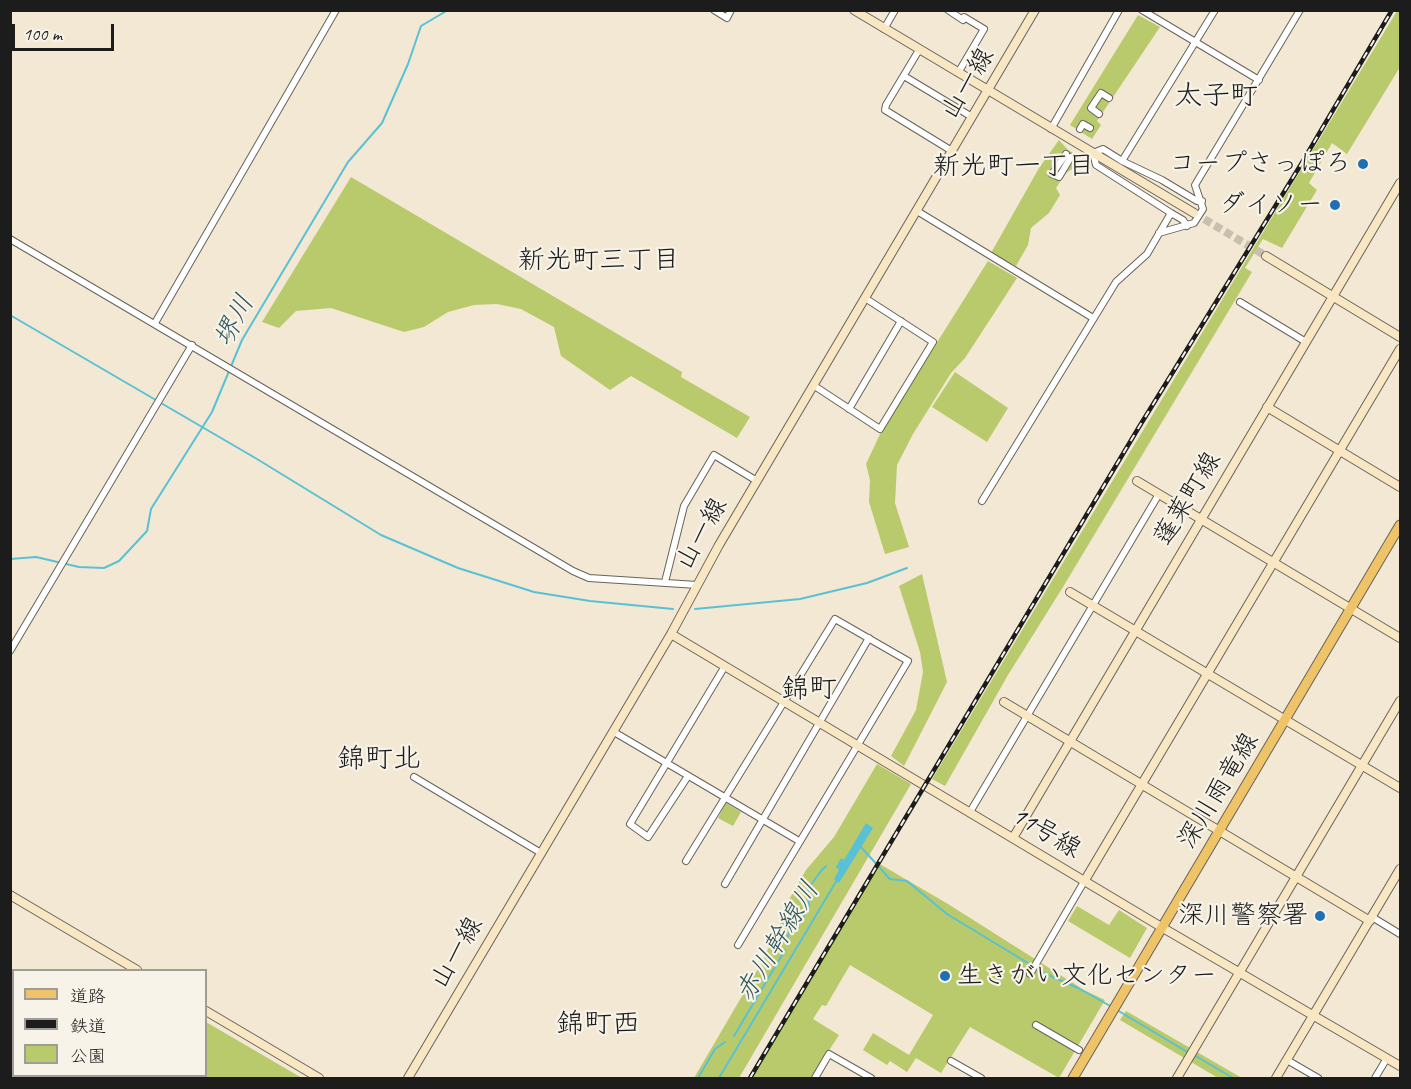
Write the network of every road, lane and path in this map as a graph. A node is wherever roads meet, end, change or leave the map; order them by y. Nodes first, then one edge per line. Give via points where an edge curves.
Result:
1 (336, 10) edge
2 (714, 10) edge
3 (731, 10) edge
4 (854, 10) edge
5 (896, 10) edge
6 (948, 10) edge
7 (968, 10) edge
8 (1119, 10) edge
9 (1143, 10) edge
10 (1215, 10) edge
11 (1300, 10) edge
12 (1033, 11) edge
13 (964, 17) junction
14 (884, 29) junction
15 (1195, 41) junction
16 (920, 50) junction
17 (958, 73) junction
18 (904, 76) junction
19 (1259, 80) junction
20 (988, 91) junction
21 (1109, 98) dead end
22 (1099, 114) dead end
23 (972, 117) junction
24 (1090, 128) dead end
25 (1051, 129) junction
26 (1080, 129) dead end
27 (952, 151) junction
28 (1093, 153) junction
29 (1122, 160) junction
30 (1400, 185) edge
31 (1202, 201) junction
32 (917, 211) junction
33 (1171, 213) junction
34 (1194, 213) tunnel mouth
35 (1187, 226) junction
36 (1159, 233) junction
37 (10, 239) edge
38 (1266, 256) tunnel mouth
39 (1334, 296) junction
40 (865, 298) junction
41 (1240, 302) dead end
42 (1093, 318) junction
43 (901, 321) junction
44 (155, 323) junction
45 (1401, 337) edge
46 (1306, 342) junction
47 (192, 345) junction
48 (1401, 349) edge
49 (813, 385) junction
50 (1267, 407) junction
51 (849, 409) junction
52 (1339, 452) junction
53 (757, 481) junction
54 (1137, 481) dead end
55 (1401, 487) edge
56 (1159, 494) junction
57 (982, 501) dead end
58 (1201, 519) junction
59 (1401, 525) edge
60 (1273, 562) junction
61 (665, 582) junction
62 (697, 585) junction
63 (1070, 592) dead end
64 (1092, 605) junction
65 (1351, 608) junction
66 (1136, 630) junction
67 (671, 634) junction
68 (869, 638) junction
69 (1401, 638) edge
70 (10, 651) edge
71 (725, 666) junction
72 (1208, 674) junction
73 (1401, 701) edge
74 (784, 702) junction
75 (1004, 702) dead end
76 (1027, 717) junction
77 (1285, 720) junction
78 (820, 723) junction
79 (614, 732) junction
80 (1070, 741) junction
81 (857, 745) junction
82 (668, 763) junction
83 (1363, 765) junction
84 (688, 776) junction
85 (414, 777) dead end
86 (1142, 784) junction
87 (1401, 788) edge
88 (725, 798) junction
89 (970, 812) junction
90 (762, 820) junction
91 (1219, 831) junction
92 (1013, 838) junction
93 (799, 841) junction
94 (541, 853) junction
95 (686, 861) dead end
96 (1401, 869) edge
97 (1297, 877) junction
98 (1085, 880) junction
99 (725, 884) dead end
100 (10, 895) edge
101 (1371, 919) junction
102 (1163, 928) junction
103 (1401, 934) edge
104 (738, 945) dead end
105 (135, 969) edge
106 (1241, 972) junction
107 (1030, 974) dead end
108 (207, 1012) edge
109 (1314, 1015) junction
110 (1036, 1025) dead end
111 (1079, 1050) dead end
112 (1387, 1058) junction
113 (1287, 1060) junction
114 (951, 1061) dead end
115 (1401, 1066) edge
116 (319, 1078) edge
117 (408, 1078) edge
118 (815, 1078) edge
119 (870, 1078) edge
120 (981, 1078) edge
121 (1073, 1078) edge
122 (1177, 1078) edge
123 (1276, 1078) edge
124 (1318, 1078) edge
125 (1375, 1078) edge

1 - 44 street
2 - 3 street via 727,18
4 - 14 street
5 - 14 street
6 - 13 street via 963,20
7 - 13 street
8 - 25 street
9 - 15 street
10 - 15 street
11 - 19 street
12 - 20 street, 山一線
13 - 17 street via 984,29
14 - 16 street
15 - 19 street
15 - 29 street
16 - 17 street
16 - 18 street
17 - 20 street
18 - 23 street
18 - 27 street via 885,110
19 - 31 street via 1195,185
20 - 23 street, 山一線
20 - 25 street
21 - 22 street via 1101,93 1091,108
23 - 27 street, 山一線
24 - 26 street via 1083,124
25 - 28 street
27 - 32 street, 山一線
28 - 29 street via 1103,148
28 - 33 street via 1096,165
28 - 34 street
29 - 31 street
30 - 39 street, 蓬莱町線
31 - 35 street via 1203,209 1194,223
32 - 40 street, 山一線
32 - 42 street
33 - 35 street
33 - 36 street
35 - 36 street
36 - 42 street via 1140,262 1116,282
37 - 44 street
38 - 39 street
39 - 45 street
39 - 46 street, 蓬莱町線
40 - 43 street
40 - 49 street, 山一線
41 - 46 street
42 - 57 street
43 - 51 street
43 - 51 street via 933,342 880,429
44 - 47 street
46 - 50 street, 蓬莱町線
47 - 61 street via 573,572 589,578
47 - 70 street
48 - 52 street
49 - 51 street
49 - 53 street, 山一線
50 - 52 street
50 - 58 street, 蓬莱町線
52 - 55 street
52 - 60 street
53 - 61 street via 714,455 684,506
53 - 62 street, 山一線
54 - 56 street
56 - 58 street
56 - 64 street
58 - 60 street
58 - 66 street, 蓬莱町線
59 - 65 main road, 深川雨竜線
60 - 65 street
60 - 72 street
61 - 62 street
62 - 67 street, 山一線
63 - 64 street
64 - 66 street
64 - 76 street
65 - 69 street
65 - 77 main road, 深川雨竜線
66 - 72 street
66 - 80 street, 蓬莱町線
67 - 71 street, 11号線
67 - 79 street, 山一線
68 - 74 street via 835,619
68 - 78 street
68 - 81 street via 908,661
71 - 74 street, 11号線
71 - 82 street
72 - 77 street
72 - 86 street
73 - 83 street
74 - 78 street, 11号線
74 - 88 street
75 - 76 street
76 - 80 street
76 - 89 street
77 - 83 street
77 - 91 main road, 深川雨竜線
78 - 81 street, 11号線
78 - 90 street
79 - 82 street
79 - 94 street, 山一線
80 - 86 street
80 - 92 street, 蓬莱町線
81 - 89 street, 11号線
81 - 93 street
82 - 84 street
82 - 84 street via 630,824 648,837
83 - 87 street
83 - 97 street
84 - 88 street
85 - 94 street
86 - 91 street
86 - 98 street
88 - 90 street
88 - 95 street
89 - 92 street, 11号線
90 - 93 street
90 - 99 street
91 - 97 street
91 - 102 main road, 深川雨竜線
92 - 98 street, 11号線
93 - 104 street
94 - 117 street, 山一線
96 - 101 street
97 - 101 street
97 - 106 street
98 - 102 street, 11号線
98 - 107 street
100 - 105 street
101 - 103 street
101 - 109 street
102 - 106 street, 11号線
102 - 121 main road, 深川雨竜線
106 - 109 street, 11号線
106 - 122 street
108 - 116 street
109 - 112 street, 11号線
109 - 113 street
110 - 111 street
112 - 115 street, 11号線
112 - 125 street
113 - 123 street
113 - 124 street
114 - 120 street
118 - 119 street via 829,1053

